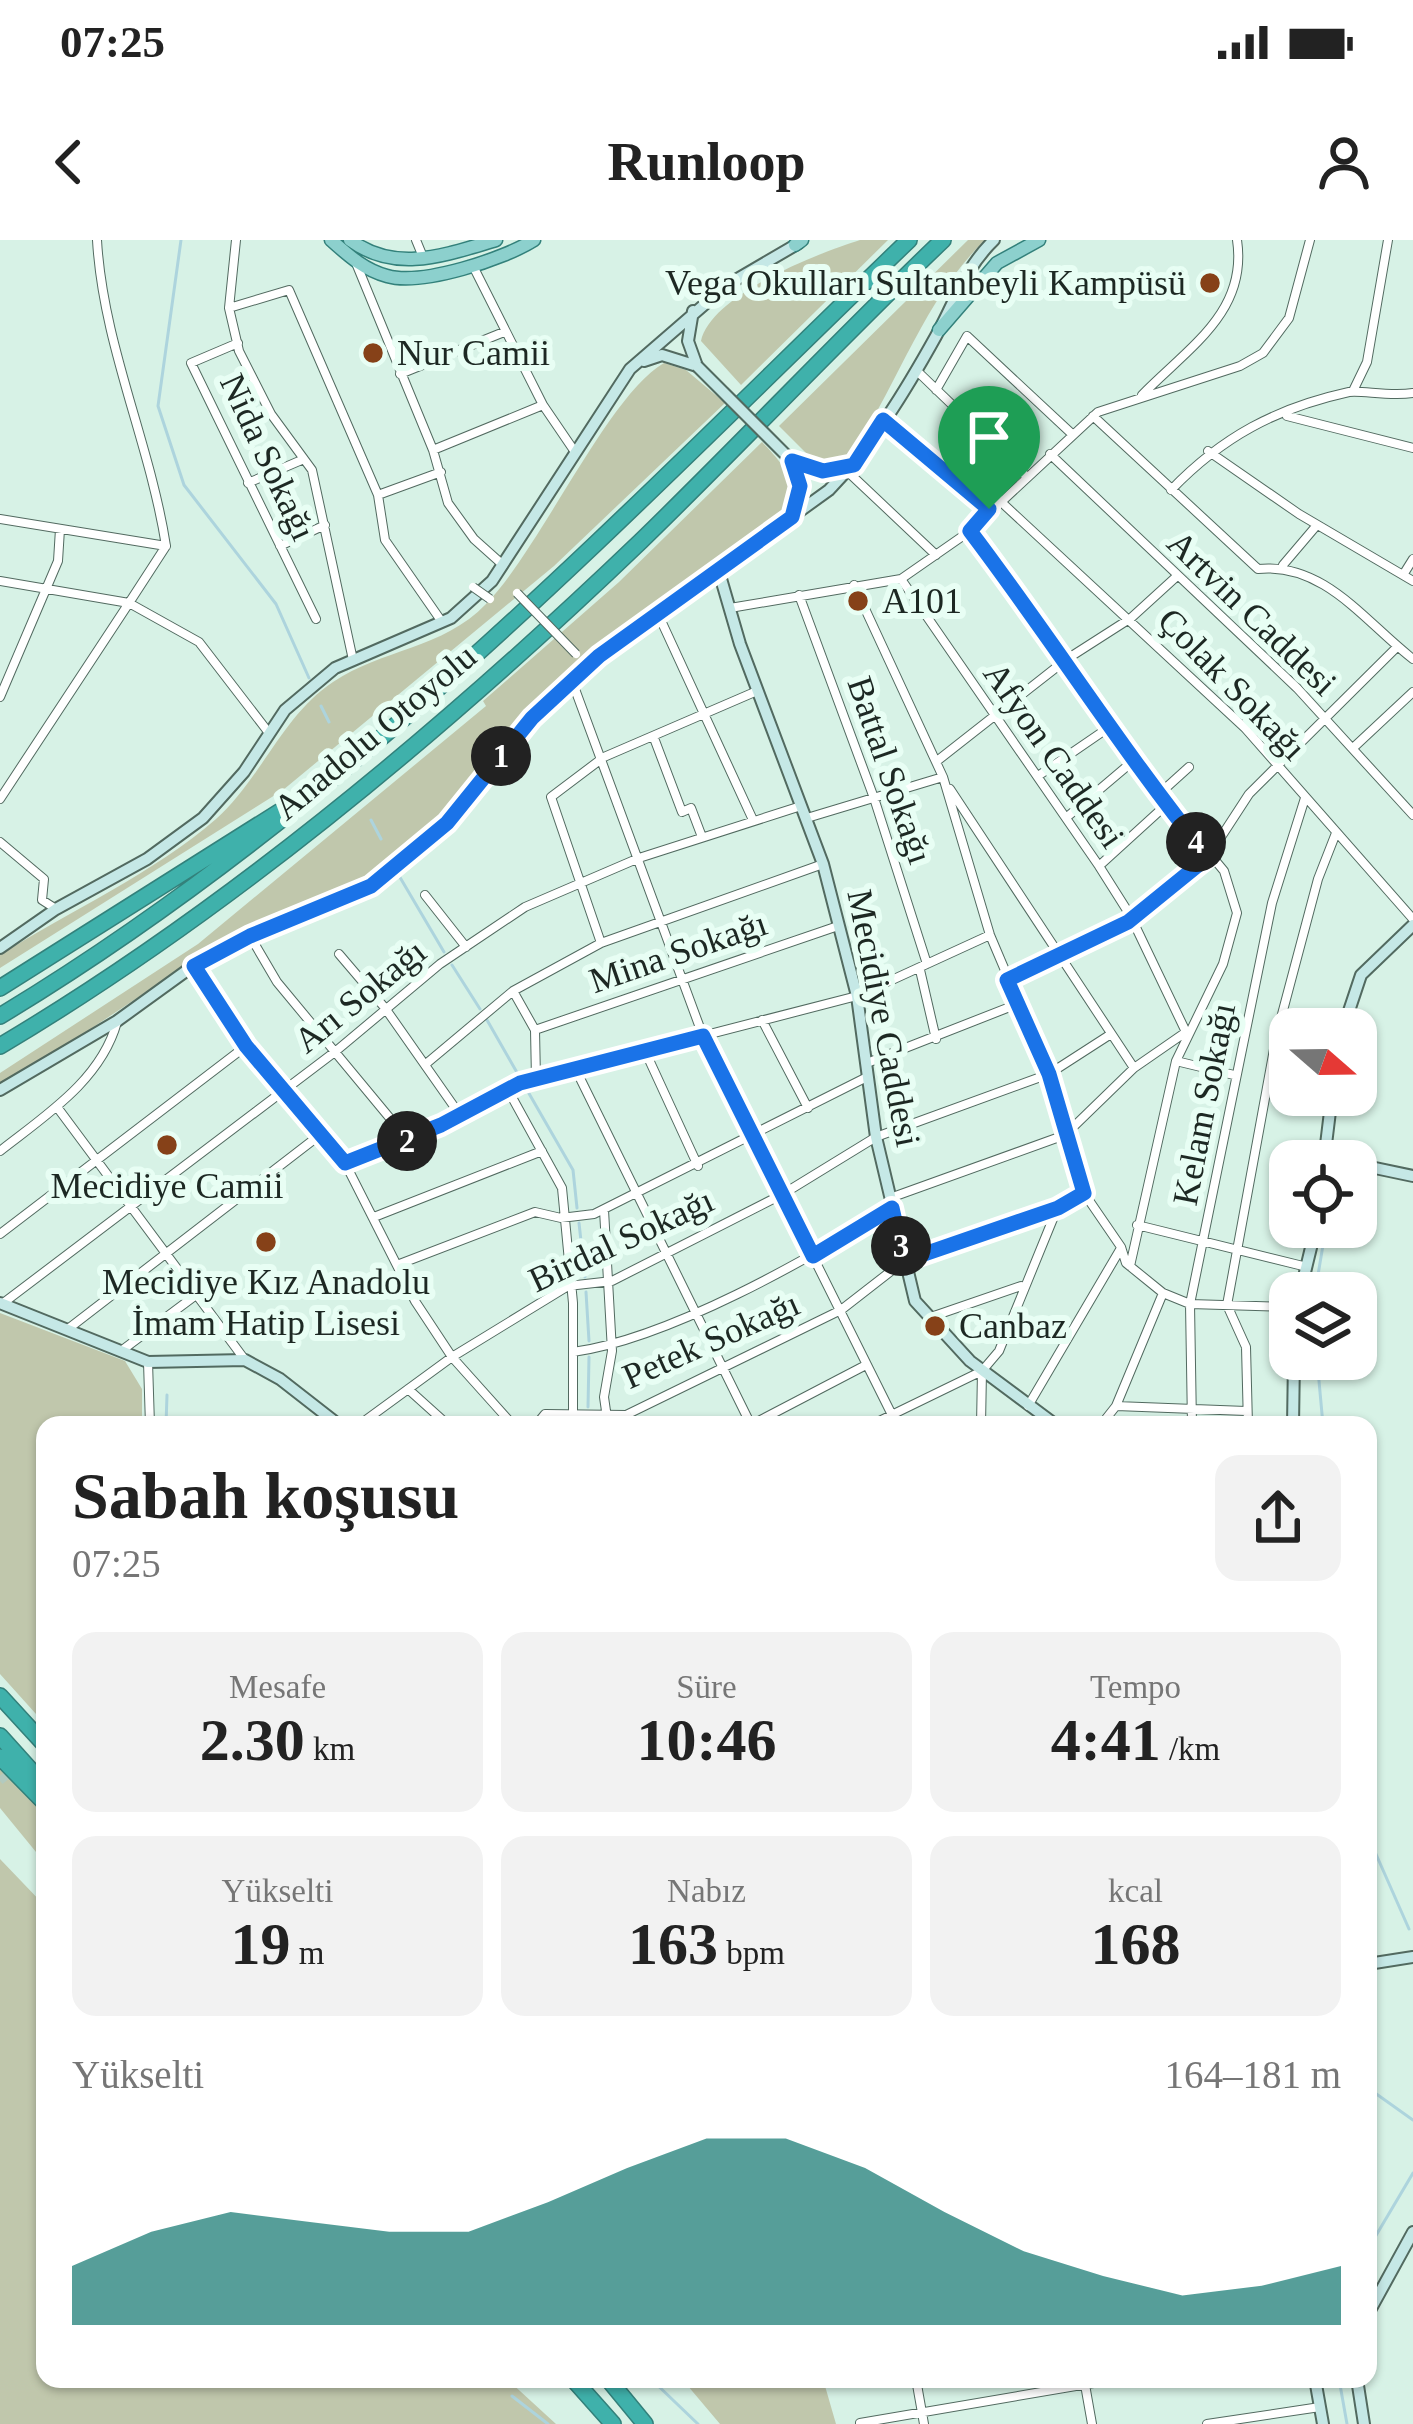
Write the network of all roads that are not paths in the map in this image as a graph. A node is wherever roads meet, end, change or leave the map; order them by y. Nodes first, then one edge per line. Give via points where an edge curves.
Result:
1 (98, 240) edge
2 (236, 240) edge
3 (331, 240) edge
4 (350, 240) edge
5 (416, 240) edge
6 (493, 240) edge
7 (534, 240) edge
8 (909, 240) edge
9 (943, 240) edge
10 (994, 240) edge
11 (1039, 240) edge
12 (1237, 240) edge
13 (1310, 240) edge
14 (1388, 240) edge
15 (802, 242) edge
16 (424, 259) junction
17 (356, 262) junction
18 (472, 265) junction
19 (229, 308) junction
20 (694, 310) junction
21 (939, 330) junction
22 (504, 332) junction
23 (238, 343) junction
24 (697, 366) junction
25 (630, 369) junction
26 (916, 370) junction
27 (400, 374) junction
28 (936, 390) junction
29 (1353, 391) junction
30 (1413, 393) edge
31 (1142, 396) junction
32 (543, 405) junction
33 (1282, 415) junction
34 (1093, 416) junction
35 (883, 420) junction
36 (1072, 434) junction
37 (1413, 448) edge
38 (433, 450) junction
39 (1208, 451) junction
40 (576, 453) junction
41 (1050, 454) junction
42 (304, 459) junction
43 (792, 461) junction
44 (850, 468) junction
45 (441, 472) junction
46 (1026, 476) junction
47 (248, 483) junction
48 (1171, 490) junction
49 (378, 495) junction
50 (999, 500) junction
51 (989, 509) junction
52 (792, 517) junction
53 (0, 519) edge
54 (326, 525) junction
55 (1317, 525) junction
56 (60, 529) junction
57 (970, 531) junction
58 (166, 546) junction
59 (280, 546) junction
60 (936, 554) junction
61 (1413, 560) edge
62 (503, 565) junction
63 (1282, 566) junction
64 (719, 572) junction
65 (1403, 575) junction
66 (1176, 577) junction
67 (901, 579) junction
68 (0, 581) edge
69 (1413, 581) edge
70 (854, 585) junction
71 (473, 586) dead end
72 (48, 590) junction
73 (517, 592) dead end
74 (799, 595) junction
75 (490, 599) dead end
76 (129, 603) junction
77 (730, 608) junction
78 (658, 614) junction
79 (1131, 618) junction
80 (316, 619) dead end
81 (442, 622) junction
82 (1397, 647) junction
83 (576, 654) dead end
84 (1067, 659) junction
85 (1413, 659) edge
86 (353, 660) junction
87 (572, 681) junction
88 (757, 691) junction
89 (1413, 692) edge
90 (0, 698) edge
91 (706, 715) junction
92 (1325, 718) junction
93 (995, 719) junction
94 (1108, 728) junction
95 (269, 734) junction
96 (654, 738) junction
97 (1353, 748) junction
98 (604, 758) junction
99 (938, 761) junction
100 (1132, 762) junction
101 (1189, 767) dead end
102 (1280, 767) junction
103 (1038, 776) junction
104 (945, 780) junction
105 (328, 784) junction
106 (1158, 795) junction
107 (874, 798) junction
108 (1306, 798) junction
109 (0, 799) edge
110 (1166, 805) junction
111 (801, 806) junction
112 (1413, 814) edge
113 (1067, 817) junction
114 (807, 818) junction
115 (753, 821) junction
116 (1336, 833) junction
117 (702, 837) junction
118 (0, 842) edge
119 (1208, 857) junction
120 (639, 858) junction
121 (823, 864) junction
122 (1100, 866) junction
123 (578, 882) junction
124 (425, 895) dead end
125 (56, 909) junction
126 (1130, 915) junction
127 (659, 918) junction
128 (1413, 922) edge
129 (838, 926) junction
130 (990, 935) junction
131 (250, 936) junction
132 (602, 943) junction
133 (466, 946) junction
134 (0, 948) edge
135 (339, 955) dead end
136 (1058, 955) junction
137 (194, 966) junction
138 (923, 967) junction
139 (678, 976) junction
140 (1007, 980) junction
141 (0, 988) edge
142 (514, 991) junction
143 (856, 996) junction
144 (1021, 1003) junction
145 (385, 1008) junction
146 (1350, 1008) edge
147 (0, 1016) edge
148 (761, 1020) junction
149 (117, 1021) junction
150 (535, 1030) junction
151 (1186, 1032) junction
152 (1111, 1034) junction
153 (703, 1036) junction
154 (936, 1039) junction
155 (2, 1046) edge
156 (246, 1046) junction
157 (336, 1051) junction
158 (645, 1051) junction
159 (1176, 1061) junction
160 (427, 1064) junction
161 (575, 1068) junction
162 (1134, 1068) junction
163 (866, 1071) junction
164 (1049, 1074) junction
165 (1234, 1075) junction
166 (536, 1079) junction
167 (0, 1090) edge
168 (285, 1090) junction
169 (508, 1090) junction
170 (56, 1107) junction
171 (808, 1108) junction
172 (460, 1114) junction
173 (321, 1134) junction
174 (1065, 1135) junction
175 (756, 1137) junction
176 (876, 1137) junction
177 (408, 1140) junction
178 (0, 1150) edge
179 (542, 1151) junction
180 (93, 1161) junction
181 (345, 1163) junction
182 (698, 1166) junction
183 (1377, 1168) edge
184 (1413, 1176) edge
185 (1084, 1193) junction
186 (783, 1194) junction
187 (640, 1195) junction
188 (891, 1203) junction
189 (128, 1208) junction
190 (1058, 1208) junction
191 (604, 1210) junction
192 (374, 1217) junction
193 (565, 1217) junction
194 (1137, 1225) junction
195 (0, 1234) edge
196 (1204, 1240) junction
197 (1237, 1246) junction
198 (1121, 1247) junction
199 (1312, 1248) edge
200 (668, 1251) junction
201 (165, 1253) junction
202 (813, 1256) junction
203 (904, 1261) junction
204 (397, 1265) junction
205 (1130, 1266) junction
206 (1309, 1268) junction
207 (1308, 1272) edge
208 (609, 1282) junction
209 (1023, 1285) junction
210 (571, 1286) junction
211 (1163, 1293) junction
212 (196, 1294) junction
213 (1, 1304) edge
214 (1190, 1304) junction
215 (1227, 1305) junction
216 (1269, 1306) edge
217 (696, 1309) junction
218 (841, 1310) junction
219 (926, 1319) junction
220 (67, 1330) junction
221 (611, 1347) junction
222 (121, 1352) junction
223 (573, 1352) junction
224 (452, 1357) junction
225 (245, 1360) junction
226 (148, 1362) junction
227 (866, 1365) junction
228 (725, 1367) junction
229 (982, 1371) junction
230 (1294, 1380) edge
231 (408, 1389) junction
232 (1116, 1406) junction
233 (1027, 1407) junction
234 (1190, 1409) junction
235 (1246, 1411) junction
236 (890, 1414) junction
237 (573, 1415) junction
238 (150, 1416) edge
239 (328, 1416) edge
240 (371, 1416) edge
241 (438, 1416) edge
242 (505, 1416) edge
243 (543, 1416) edge
244 (580, 1416) edge
245 (606, 1416) edge
246 (622, 1416) edge
247 (747, 1416) edge
248 (768, 1416) edge
249 (887, 1416) edge
250 (981, 1416) edge
251 (1042, 1416) edge
252 (1108, 1416) edge
253 (1191, 1416) edge
254 (1247, 1416) edge
255 (1293, 1416) edge
256 (0, 1696) edge
257 (36, 1735) edge
258 (0, 1736) edge
259 (0, 1757) edge
260 (36, 1776) edge
261 (36, 1793) edge
262 (1413, 1957) edge
263 (1377, 1963) edge
264 (1413, 2232) edge
265 (1377, 2298) edge
266 (581, 2388) edge
267 (615, 2388) edge
268 (918, 2388) edge
269 (1059, 2388) edge
270 (1086, 2388) edge
271 (1317, 2388) edge
272 (1358, 2388) edge
273 (1320, 2407) junction
274 (923, 2419) edge
275 (860, 2423) edge
276 (613, 2424) edge
277 (645, 2424) edge
278 (1092, 2424) edge
279 (1207, 2424) edge
280 (1323, 2424) edge
281 (1364, 2424) edge

1 - 58 street via 100,290
2 - 19 street
3 - 17 main road
4 - 16 main road via 387,260
5 - 16 street
6 - 16 main road
7 - 18 main road
8 - 105 highway, Anadolu Otoyolu via 565,578
9 - 155 highway, Anadolu Otoyolu via 486,682 320,820
10 - 21 street via 965,271
11 - 21 main road via 997,263
12 - 31 street via 1234,297
13 - 31 street via 1289,318 1263,353
14 - 29 street via 1367,362
15 - 20 street
17 - 18 main road via 390,278
17 - 27 street
18 - 22 street
19 - 23 street
19 - 49 street via 289,290
20 - 24 street via 688,341
20 - 25 street
21 - 26 street
22 - 27 street
22 - 32 street
23 - 42 street via 271,414
23 - 47 street, Nida Sokağı via 191,363
24 - 25 street via 662,355
24 - 43 street, bridge
25 - 40 street
26 - 28 street
26 - 35 street
27 - 38 street
28 - 36 street via 967,337
28 - 46 street
29 - 30 street via 1382,398
29 - 33 street
31 - 34 street
32 - 38 street
32 - 40 street
33 - 37 street
33 - 39 street
34 - 36 street
34 - 48 street
35 - 44 street
35 - 51 street
36 - 41 street
38 - 45 street
39 - 48 street
39 - 55 street
40 - 62 street
41 - 46 street
41 - 66 street, Artvin Caddesi
42 - 47 street
42 - 54 street
43 - 44 street via 823,471
43 - 52 street via 800,486
44 - 52 street
44 - 60 street
45 - 49 street
45 - 62 street via 448,503
46 - 50 street
47 - 59 street, Nida Sokağı
48 - 63 street via 1258,569
49 - 81 street via 385,540
50 - 51 street
50 - 79 street, Çolak Sokağı
51 - 57 street
52 - 64 street
53 - 56 street
54 - 59 street
54 - 86 street
55 - 63 street
55 - 65 street
56 - 58 street
56 - 72 street
57 - 60 street
57 - 84 street
58 - 76 street
59 - 80 street, Nida Sokağı
60 - 67 street
61 - 65 street
62 - 81 street
63 - 82 street via 1326,585
64 - 77 street, Mecidiye Caddesi
64 - 78 street
65 - 69 street
66 - 79 street
66 - 92 street, Artvin Caddesi
67 - 70 street
67 - 93 street, Afyon Caddesi
68 - 72 street
70 - 74 street
70 - 99 street
71 - 75 street, bridge
72 - 76 street
72 - 90 street
73 - 83 street, bridge
74 - 77 street
74 - 107 street, Battal Sokağı
76 - 95 street via 199,642
76 - 109 street
77 - 88 street, Mecidiye Caddesi
78 - 87 street
78 - 91 street
79 - 84 street
79 - 102 street, Çolak Sokağı
81 - 86 street
82 - 85 street
82 - 92 street
84 - 93 street
84 - 94 street
86 - 95 street via 285,710
87 - 98 street
87 - 131 street via 447,823 371,886
88 - 91 street
88 - 111 street, Mecidiye Caddesi
89 - 97 street
91 - 96 street
91 - 115 street
92 - 97 street, Artvin Caddesi
92 - 102 street
93 - 99 street
93 - 103 street, Afyon Caddesi
94 - 100 street
94 - 103 street
95 - 125 street via 203,818
96 - 98 street
96 - 117 street via 682,812 691,808
97 - 112 street, Artvin Caddesi
98 - 120 street
98 - 123 street via 551,797
99 - 104 street
100 - 106 street
100 - 113 street
101 - 106 street
102 - 108 street, Çolak Sokağı
102 - 119 street via 1249,794
103 - 113 street, Afyon Caddesi
104 - 107 street
104 - 130 street
104 - 136 street
105 - 141 highway
105 - 147 highway, Anadolu Otoyolu via 163,909
106 - 110 street
107 - 114 street
107 - 138 street, Battal Sokağı
108 - 116 street, Çolak Sokağı
108 - 165 street, Kelam Sokağı via 1272,903
110 - 119 street
110 - 122 street
111 - 114 street, Mecidiye Caddesi
111 - 115 street, Arı Sokağı
113 - 122 street, Afyon Caddesi
114 - 121 street, Mecidiye Caddesi
115 - 117 street, Arı Sokağı
116 - 128 street, Çolak Sokağı
116 - 197 street via 1277,1033
117 - 120 street, Arı Sokağı
118 - 125 street via 44,879 42,900
119 - 126 street
119 - 151 street via 1224,872 1237,913 1223,964
120 - 123 street, Arı Sokağı
120 - 127 street
121 - 127 street
121 - 129 street, Mecidiye Caddesi
122 - 126 street, Afyon Caddesi
123 - 132 street
123 - 133 street, Arı Sokağı
124 - 133 street, Arı Sokağı
125 - 134 street
126 - 136 street
126 - 151 street, Afyon Caddesi
127 - 132 street
127 - 139 street
128 - 146 street via 1360,975
129 - 139 street, Mina Sokağı
129 - 143 street, Mecidiye Caddesi
130 - 138 street
130 - 140 street
131 - 137 street
131 - 157 street
132 - 142 street
133 - 145 street, Arı Sokağı
135 - 145 street
136 - 140 street
136 - 152 street
137 - 149 street
137 - 156 street
138 - 143 street
138 - 154 street, Battal Sokağı
139 - 150 street, Mina Sokağı
139 - 153 street
140 - 144 street
142 - 150 street
142 - 160 street
143 - 148 street
143 - 163 street, Mecidiye Caddesi
144 - 154 street
144 - 164 street
145 - 157 street, Arı Sokağı
145 - 160 street
148 - 153 street
148 - 171 street
149 - 167 street
149 - 170 street via 110,1047
150 - 166 street
151 - 159 street
151 - 162 street
152 - 162 street
152 - 164 street, Birdal Sokağı
153 - 158 street
153 - 175 street
154 - 163 street
156 - 168 street
156 - 180 street
157 - 168 street, Arı Sokağı
157 - 177 street
158 - 161 street
158 - 182 street
159 - 165 street
159 - 194 street
160 - 172 street
161 - 166 street
161 - 187 street
162 - 174 street
163 - 171 street
163 - 176 street, Mecidiye Caddesi
164 - 174 street
164 - 176 street, Birdal Sokağı
165 - 196 street, Kelam Sokağı
166 - 169 street
168 - 173 street
168 - 189 street, Arı Sokağı
169 - 172 street
169 - 179 street
170 - 178 street
170 - 180 street
171 - 175 street
172 - 177 street
173 - 181 street
173 - 201 street
174 - 185 street
174 - 188 street
175 - 182 street
175 - 186 street
176 - 186 street, Birdal Sokağı
176 - 188 street, Mecidiye Caddesi
177 - 181 street
179 - 192 street
179 - 193 street via 562,1188
180 - 189 street
180 - 195 street
181 - 192 street
182 - 187 street
183 - 184 street
185 - 190 street, Petek Sokağı
185 - 198 street
186 - 200 street, Birdal Sokağı
186 - 202 street
187 - 191 street
187 - 200 street
188 - 202 street
188 - 203 street, Mecidiye Caddesi
189 - 201 street
189 - 213 street, Arı Sokağı
190 - 203 street, Petek Sokağı
190 - 209 street
191 - 193 street
191 - 208 street
192 - 204 street
193 - 204 street via 535,1212
193 - 210 street
194 - 196 street
194 - 205 street
196 - 197 street
196 - 214 street, Kelam Sokağı
197 - 206 street
197 - 215 street
198 - 205 street
198 - 233 street
199 - 206 street
200 - 208 street, Birdal Sokağı
200 - 217 street
201 - 212 street
201 - 220 street
202 - 217 street
202 - 218 street
203 - 218 street, Petek Sokağı
203 - 219 street, Mecidiye Caddesi
204 - 224 street
205 - 211 street
206 - 207 street
208 - 210 street, Birdal Sokağı
208 - 221 street
209 - 219 street
209 - 229 street via 999,1351
210 - 223 street
210 - 224 street, Birdal Sokağı
211 - 214 street
211 - 232 street
212 - 222 street
212 - 225 street
213 - 220 street
214 - 215 street
214 - 234 street, Kelam Sokağı
215 - 216 street
215 - 235 street via 1246,1347
217 - 221 street
217 - 228 street
218 - 227 street
218 - 228 street, Petek Sokağı
219 - 229 street, Mecidiye Caddesi
220 - 222 street
221 - 223 street
221 - 245 street
222 - 226 street
223 - 237 street
224 - 231 street, Birdal Sokağı
224 - 242 street
225 - 226 street
225 - 239 street
226 - 238 street
227 - 236 street
227 - 248 street
228 - 246 street, Petek Sokağı
228 - 247 street
229 - 233 street, Mecidiye Caddesi
229 - 236 street
229 - 250 street
230 - 255 street
231 - 240 street, Birdal Sokağı
231 - 241 street
232 - 234 street
232 - 252 street
233 - 251 street, Mecidiye Caddesi
234 - 235 street
234 - 253 street, Kelam Sokağı
235 - 254 street
236 - 249 street
237 - 243 street, Petek Sokağı
237 - 244 street, Petek Sokağı
256 - 257 highway
258 - 260 highway
259 - 261 highway
262 - 263 street
264 - 265 street
266 - 276 highway
267 - 277 highway
268 - 274 street
269 - 274 street
270 - 278 street
271 - 273 street
272 - 281 street
273 - 279 street
273 - 280 street
274 - 275 street

